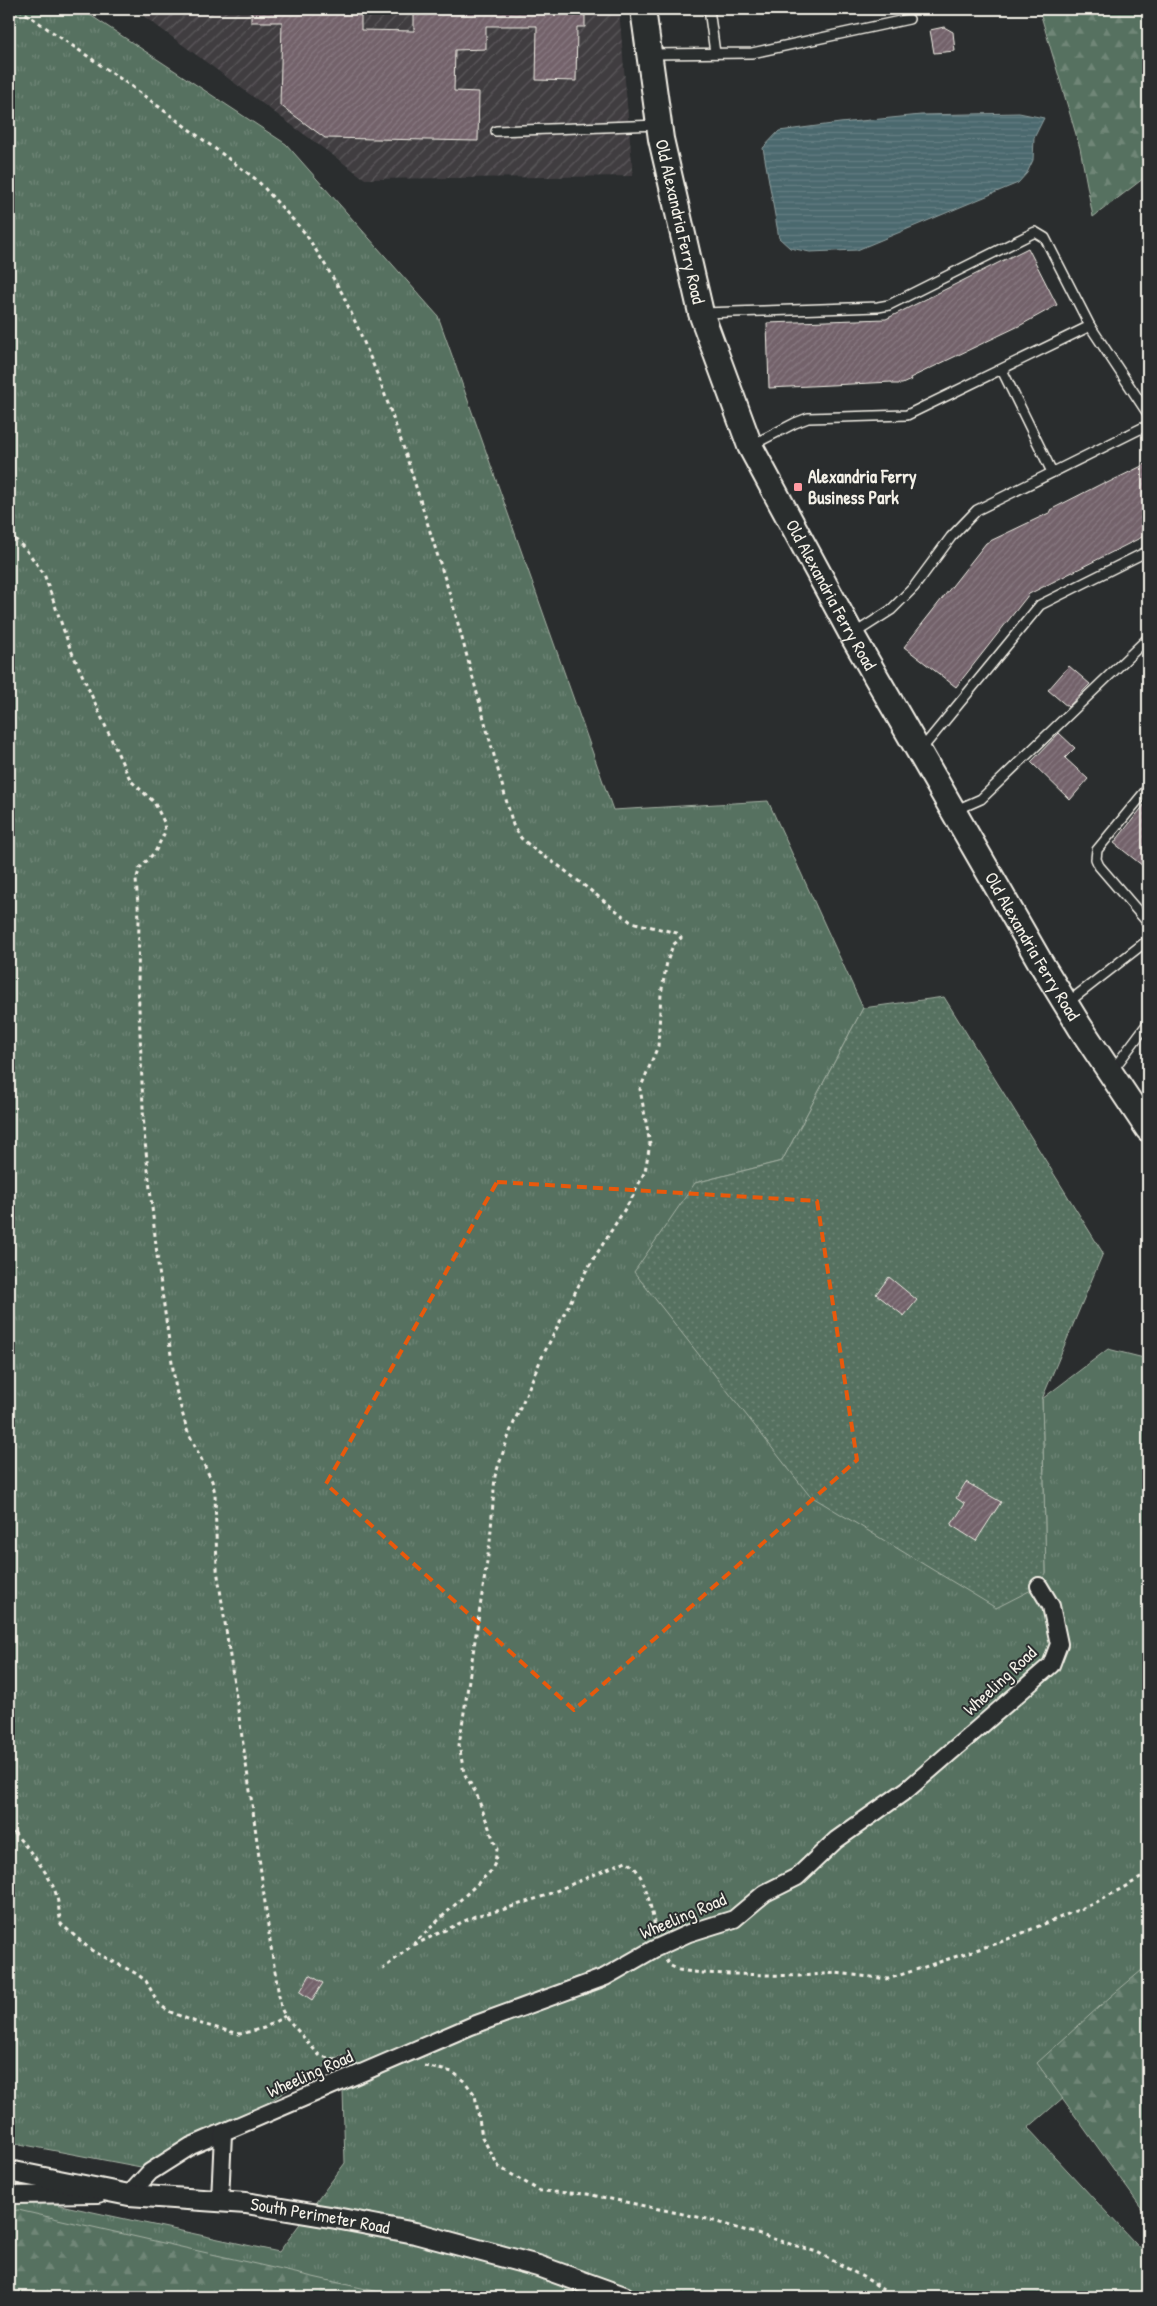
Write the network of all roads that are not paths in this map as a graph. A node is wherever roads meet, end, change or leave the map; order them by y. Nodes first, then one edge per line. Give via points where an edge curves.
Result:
1 (643, 9) edge
2 (709, 9) edge
3 (909, 19) dead end
4 (715, 53) junction
5 (649, 54) junction
6 (659, 125) junction
7 (496, 131) dead end
8 (700, 313) junction
9 (1090, 326) junction
10 (1002, 370) junction
11 (1148, 414) edge
12 (1148, 425) edge
13 (750, 446) junction
14 (1052, 472) junction
15 (1148, 551) edge
16 (852, 636) junction
17 (1148, 638) edge
18 (919, 753) junction
19 (1148, 788) edge
20 (954, 810) junction
21 (1148, 923) edge
22 (1148, 940) edge
23 (1066, 1004) junction
24 (1148, 1024) edge
25 (1110, 1073) junction
26 (1148, 1129) edge
27 (1039, 1586) dead end
28 (224, 2133) junction
29 (9, 2171) edge
30 (124, 2193) junction
31 (9, 2195) edge
32 (220, 2200) junction
33 (624, 2297) edge

1 - 5 main road, Old Alexandria Ferry Road
2 - 4 lane
3 - 4 lane via 752,53
4 - 5 lane
5 - 6 main road, Old Alexandria Ferry Road
6 - 7 lane
6 - 8 main road, Old Alexandria Ferry Road
8 - 9 lane via 878,308 1034,232 1045,238
8 - 13 main road, Old Alexandria Ferry Road
9 - 10 lane
9 - 11 lane
10 - 13 lane via 907,415 808,418
10 - 14 lane
12 - 14 lane
13 - 16 main road, Old Alexandria Ferry Road
14 - 16 lane via 977,510 951,537 914,587 891,610
15 - 18 lane via 1040,605
16 - 18 main road, Old Alexandria Ferry Road
17 - 20 lane via 981,799
18 - 20 main road, Old Alexandria Ferry Road
19 - 21 lane via 1097,850 1096,859
20 - 23 main road, Old Alexandria Ferry Road
22 - 23 lane
23 - 25 main road, Old Alexandria Ferry Road
24 - 25 lane
25 - 26 main road, Old Alexandria Ferry Road
27 - 28 street, Wheeling Road via 1051,1606 1059,1644 1051,1665 908,1789 836,1840 797,1877 765,1893 734,1919 660,1946 605,1977 471,2026
28 - 30 street, Wheeling Road via 191,2146
28 - 32 street
29 - 30 street, South Perimeter Road
30 - 31 street
30 - 32 street, South Perimeter Road
32 - 33 street, South Perimeter Road via 415,2233 538,2266

